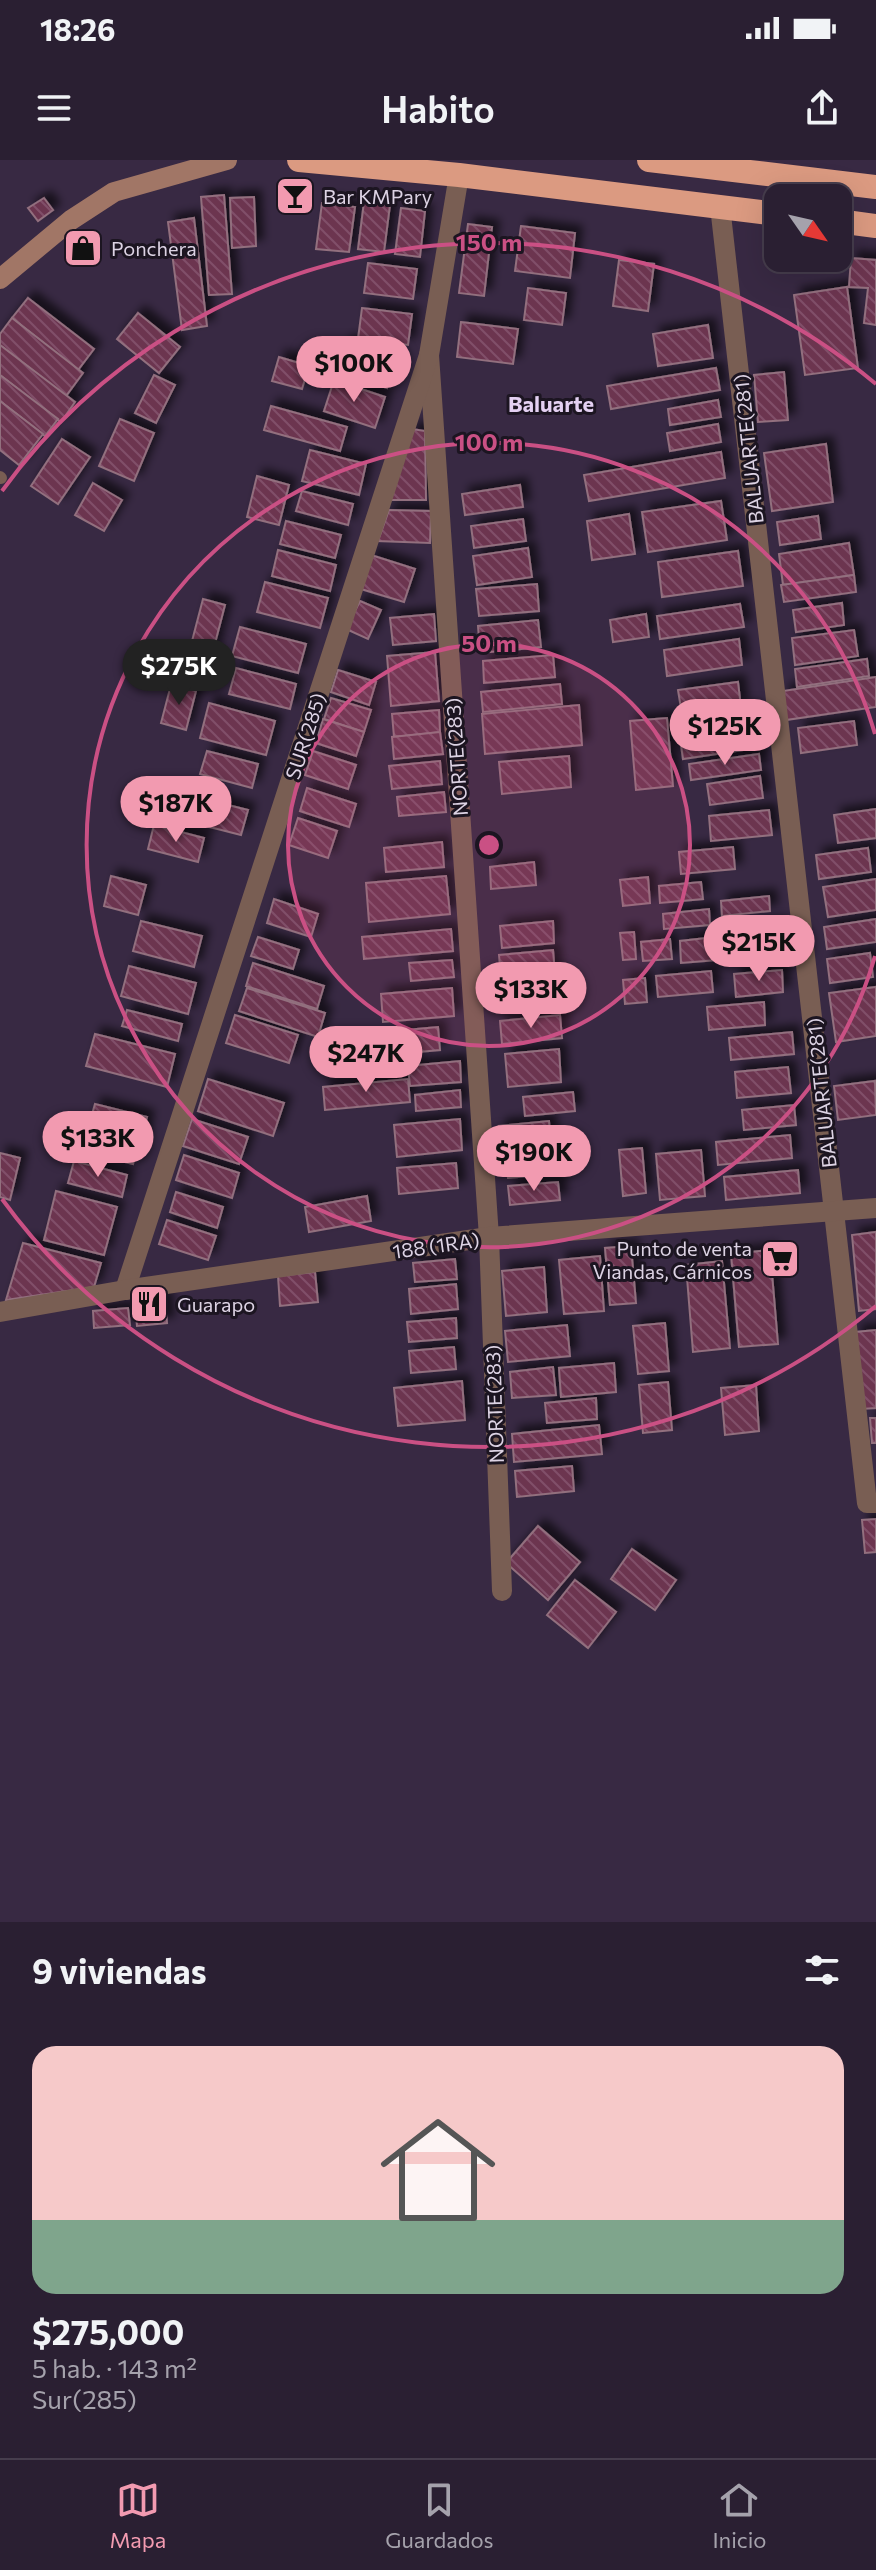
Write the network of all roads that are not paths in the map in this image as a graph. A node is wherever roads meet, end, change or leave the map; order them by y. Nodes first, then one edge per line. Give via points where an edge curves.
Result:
1 (227, 160) edge
2 (299, 160) edge
3 (649, 160) edge
4 (684, 162) edge
5 (459, 175) junction
6 (876, 187) edge
7 (720, 206) junction
8 (764, 212) edge
9 (852, 223) edge
10 (876, 226) edge
11 (0, 279) edge
12 (429, 355) junction
13 (876, 1208) edge
14 (835, 1212) junction
15 (489, 1237) junction
16 (125, 1290) junction
17 (0, 1312) edge
18 (872, 1503) edge
19 (502, 1591) dead end

1 - 11 street via 114,192
2 - 5 highway
3 - 4 highway
4 - 6 highway
5 - 7 highway
5 - 12 street, SUR(285)
7 - 8 highway
7 - 14 street, BALUARTE(281)
9 - 10 highway
12 - 15 street, NORTE(283)
12 - 16 street, SUR(285)
13 - 14 street, 188 (1RA)
14 - 15 street, 188 (1RA)
14 - 18 street, BALUARTE(281)
15 - 16 street, 188 (1RA)
15 - 19 street, NORTE(283)
16 - 17 street, 188 (1RA)

